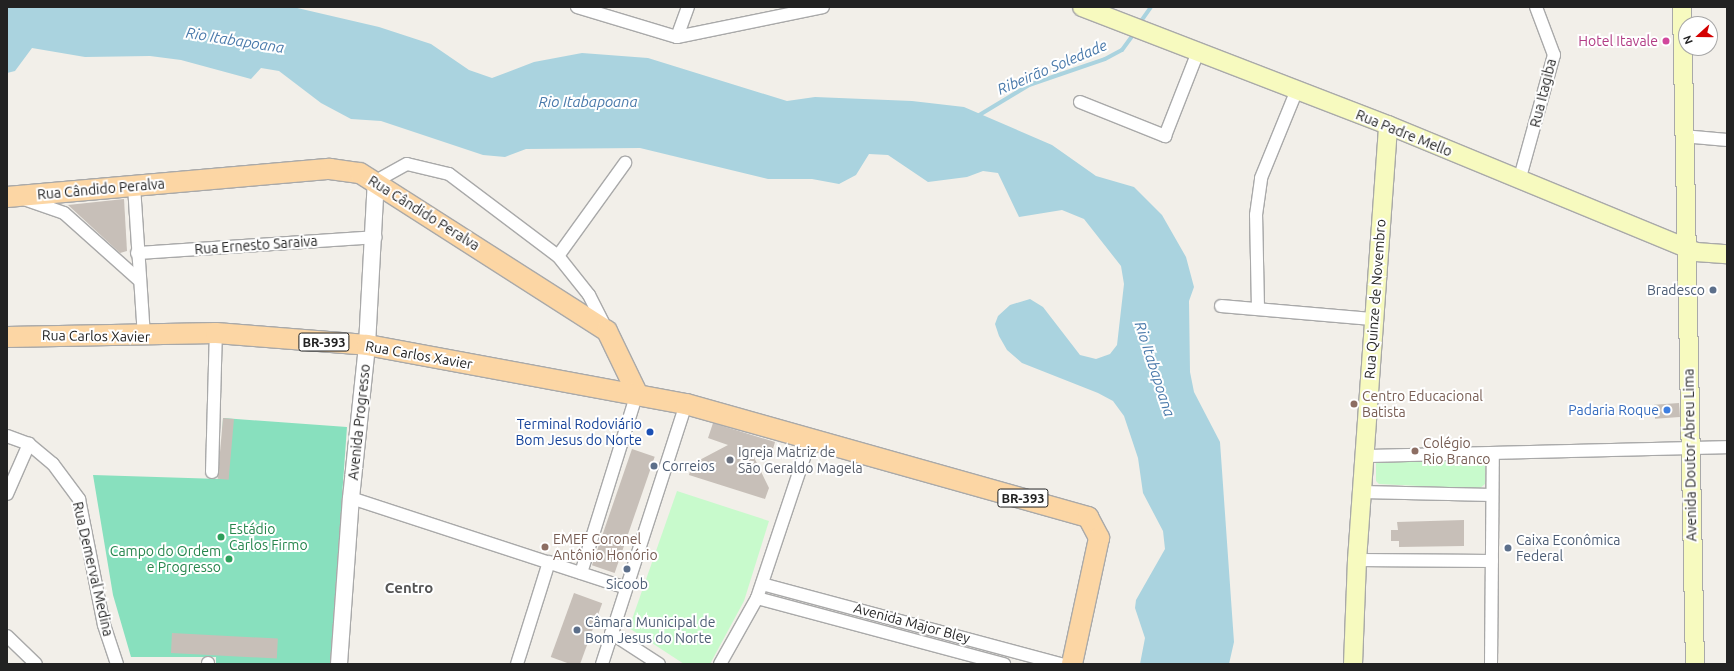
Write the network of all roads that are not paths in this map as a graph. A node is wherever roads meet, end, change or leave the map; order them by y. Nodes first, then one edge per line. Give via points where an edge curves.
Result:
1 (577, 7) edge
2 (688, 7) edge
3 (823, 7) edge
4 (1082, 7) edge
5 (1536, 7) edge
6 (1682, 7) edge
7 (1115, 16) edge
8 (677, 37) junction
9 (1198, 52) junction
10 (1692, 56) edge
11 (1297, 90) junction
12 (1080, 102) dead end
13 (1388, 125) junction
14 (1688, 137) junction
15 (1727, 140) edge
16 (625, 163) dead end
17 (376, 181) junction
18 (1520, 181) junction
19 (134, 186) junction
20 (12, 197) edge
21 (375, 236) junction
22 (1690, 249) junction
23 (137, 253) junction
24 (1727, 254) edge
25 (558, 256) junction
26 (139, 280) junction
27 (1221, 306) dead end
28 (1258, 308) junction
29 (1374, 319) junction
30 (607, 331) junction
31 (216, 333) junction
32 (7, 337) edge
33 (144, 337) junction
34 (367, 345) junction
35 (637, 393) junction
36 (686, 404) junction
37 (7, 436) edge
38 (811, 437) junction
39 (29, 444) junction
40 (1727, 447) edge
41 (1696, 449) junction
42 (1493, 454) junction
43 (1364, 456) junction
44 (212, 472) dead end
45 (1362, 492) junction
46 (7, 494) edge
47 (1492, 495) junction
48 (350, 498) junction
49 (1357, 560) junction
50 (1492, 561) junction
51 (548, 562) junction
52 (581, 573) junction
53 (762, 584) junction
54 (626, 588) junction
55 (757, 598) junction
56 (611, 633) junction
57 (7, 636) edge
58 (36, 664) edge
59 (117, 664) edge
60 (339, 664) edge
61 (517, 664) edge
62 (602, 664) edge
63 (659, 664) edge
64 (720, 664) edge
65 (1004, 664) edge
66 (1061, 664) edge
67 (1072, 664) edge
68 (1353, 664) edge
69 (1490, 664) edge
70 (1695, 664) edge
71 (1706, 664) edge

1 - 8 street
2 - 8 street
3 - 8 street
4 - 7 main road, Rua Padre Mello
5 - 18 street, Rua Itagiba via 1554,55
6 - 14 main road
7 - 9 main road, Rua Padre Mello via 1151,34
9 - 11 main road, Rua Padre Mello
9 - 12 street via 1165,136
10 - 14 main road
11 - 13 main road, Rua Padre Mello
11 - 28 street via 1261,178 1256,222
13 - 18 main road, Rua Padre Mello
13 - 29 main road, Rua Quinze de Novembro
14 - 15 street
14 - 22 main road, Avenida Doutor Abreu Lima
16 - 25 street
17 - 19 main road, Rua Cândido Peralva via 360,173 330,170
17 - 21 street, Avenida Progresso
17 - 25 street via 407,164 449,174
17 - 30 main road, Rua Cândido Peralva
18 - 22 main road, Rua Padre Mello
19 - 20 main road, Rua Cândido Peralva
19 - 23 street
20 - 26 street via 64,213
21 - 23 street, Rua Ernesto Saraiva
21 - 34 street, Avenida Progresso
22 - 24 main road, Rua Padre Mello
22 - 41 main road, Avenida Doutor Abreu Lima
23 - 26 street
25 - 30 street via 589,295
26 - 33 street
27 - 28 street
28 - 29 street
29 - 43 main road, Rua Quinze de Novembro
30 - 35 main road
31 - 33 main road, Rua Carlos Xavier / BR-393
31 - 34 main road, Rua Carlos Xavier / BR-393
31 - 44 street
32 - 33 main road, Rua Carlos Xavier / BR-393
34 - 35 main road, Rua Carlos Xavier / BR-393
34 - 48 street, Avenida Progresso
35 - 36 main road, BR-393
35 - 52 street
36 - 38 main road, BR-393
36 - 54 street
37 - 39 street, Rua Demerval Medina
38 - 53 street
38 - 67 main road, BR-393 via 1088,517 1099,538
39 - 46 street
39 - 59 street, Rua Demerval Medina via 53,464 79,499 104,625
40 - 41 street
41 - 42 street
41 - 70 main road, Avenida Doutor Abreu Lima
41 - 71 main road, Avenida Doutor Abreu Lima
42 - 43 street
42 - 47 street
43 - 45 main road, Rua Quinze de Novembro
45 - 47 street
45 - 49 main road, Rua Quinze de Novembro
47 - 50 street
48 - 51 street
48 - 60 street, Avenida Progresso
49 - 50 street
49 - 68 main road, Rua Quinze de Novembro
50 - 69 street
51 - 52 street
51 - 61 street
52 - 54 street
53 - 55 street
53 - 66 street, Avenida Major Bley
54 - 56 street
55 - 64 street
55 - 65 street, Avenida Major Bley
56 - 62 street
56 - 63 street
57 - 58 street

